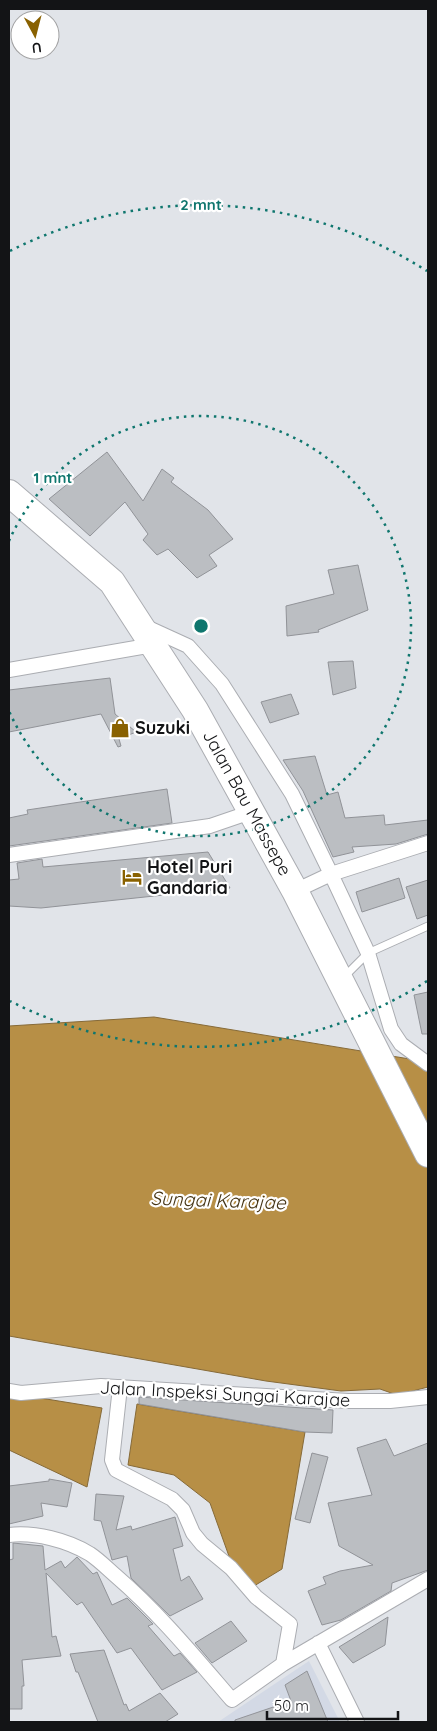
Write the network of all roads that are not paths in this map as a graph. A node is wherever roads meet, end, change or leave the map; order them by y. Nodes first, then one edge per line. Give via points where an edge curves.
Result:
1 (14, 505) edge
2 (146, 635) junction
3 (9, 670) edge
4 (251, 812) junction
5 (428, 842) edge
6 (9, 855) edge
7 (331, 874) junction
8 (295, 892) junction
9 (428, 926) edge
10 (368, 953) junction
11 (341, 980) junction
12 (425, 1062) edge
13 (428, 1154) edge
14 (120, 1387) junction
15 (15, 1392) edge
16 (428, 1397) edge
17 (9, 1535) edge
18 (428, 1579) edge
19 (318, 1643) junction
20 (283, 1664) junction
21 (357, 1722) edge

1 - 2 highway, Jalan Bau Massepe via 112,582
2 - 3 street
2 - 4 highway, Jalan Bau Massepe via 195,710
2 - 7 street via 188,646 222,684 292,794
4 - 6 street via 215,824
4 - 8 highway, Jalan Bau Massepe
5 - 7 street
7 - 8 street
7 - 10 street
8 - 11 highway, Jalan Bau Massepe
9 - 10 lane
10 - 11 lane
10 - 12 street via 391,1029 401,1044
11 - 13 highway, Jalan Bau Massepe
14 - 15 street, Jalan Inspeksi Sungai Karajae
14 - 16 street, Jalan Inspeksi Sungai Karajae via 358,1401
14 - 20 street via 112,1460 116,1470 172,1499 183,1510 202,1544 231,1568 256,1597 290,1624
17 - 20 street via 24,1533 47,1538 90,1554 139,1596 232,1700
18 - 19 street
19 - 20 street
19 - 21 street

